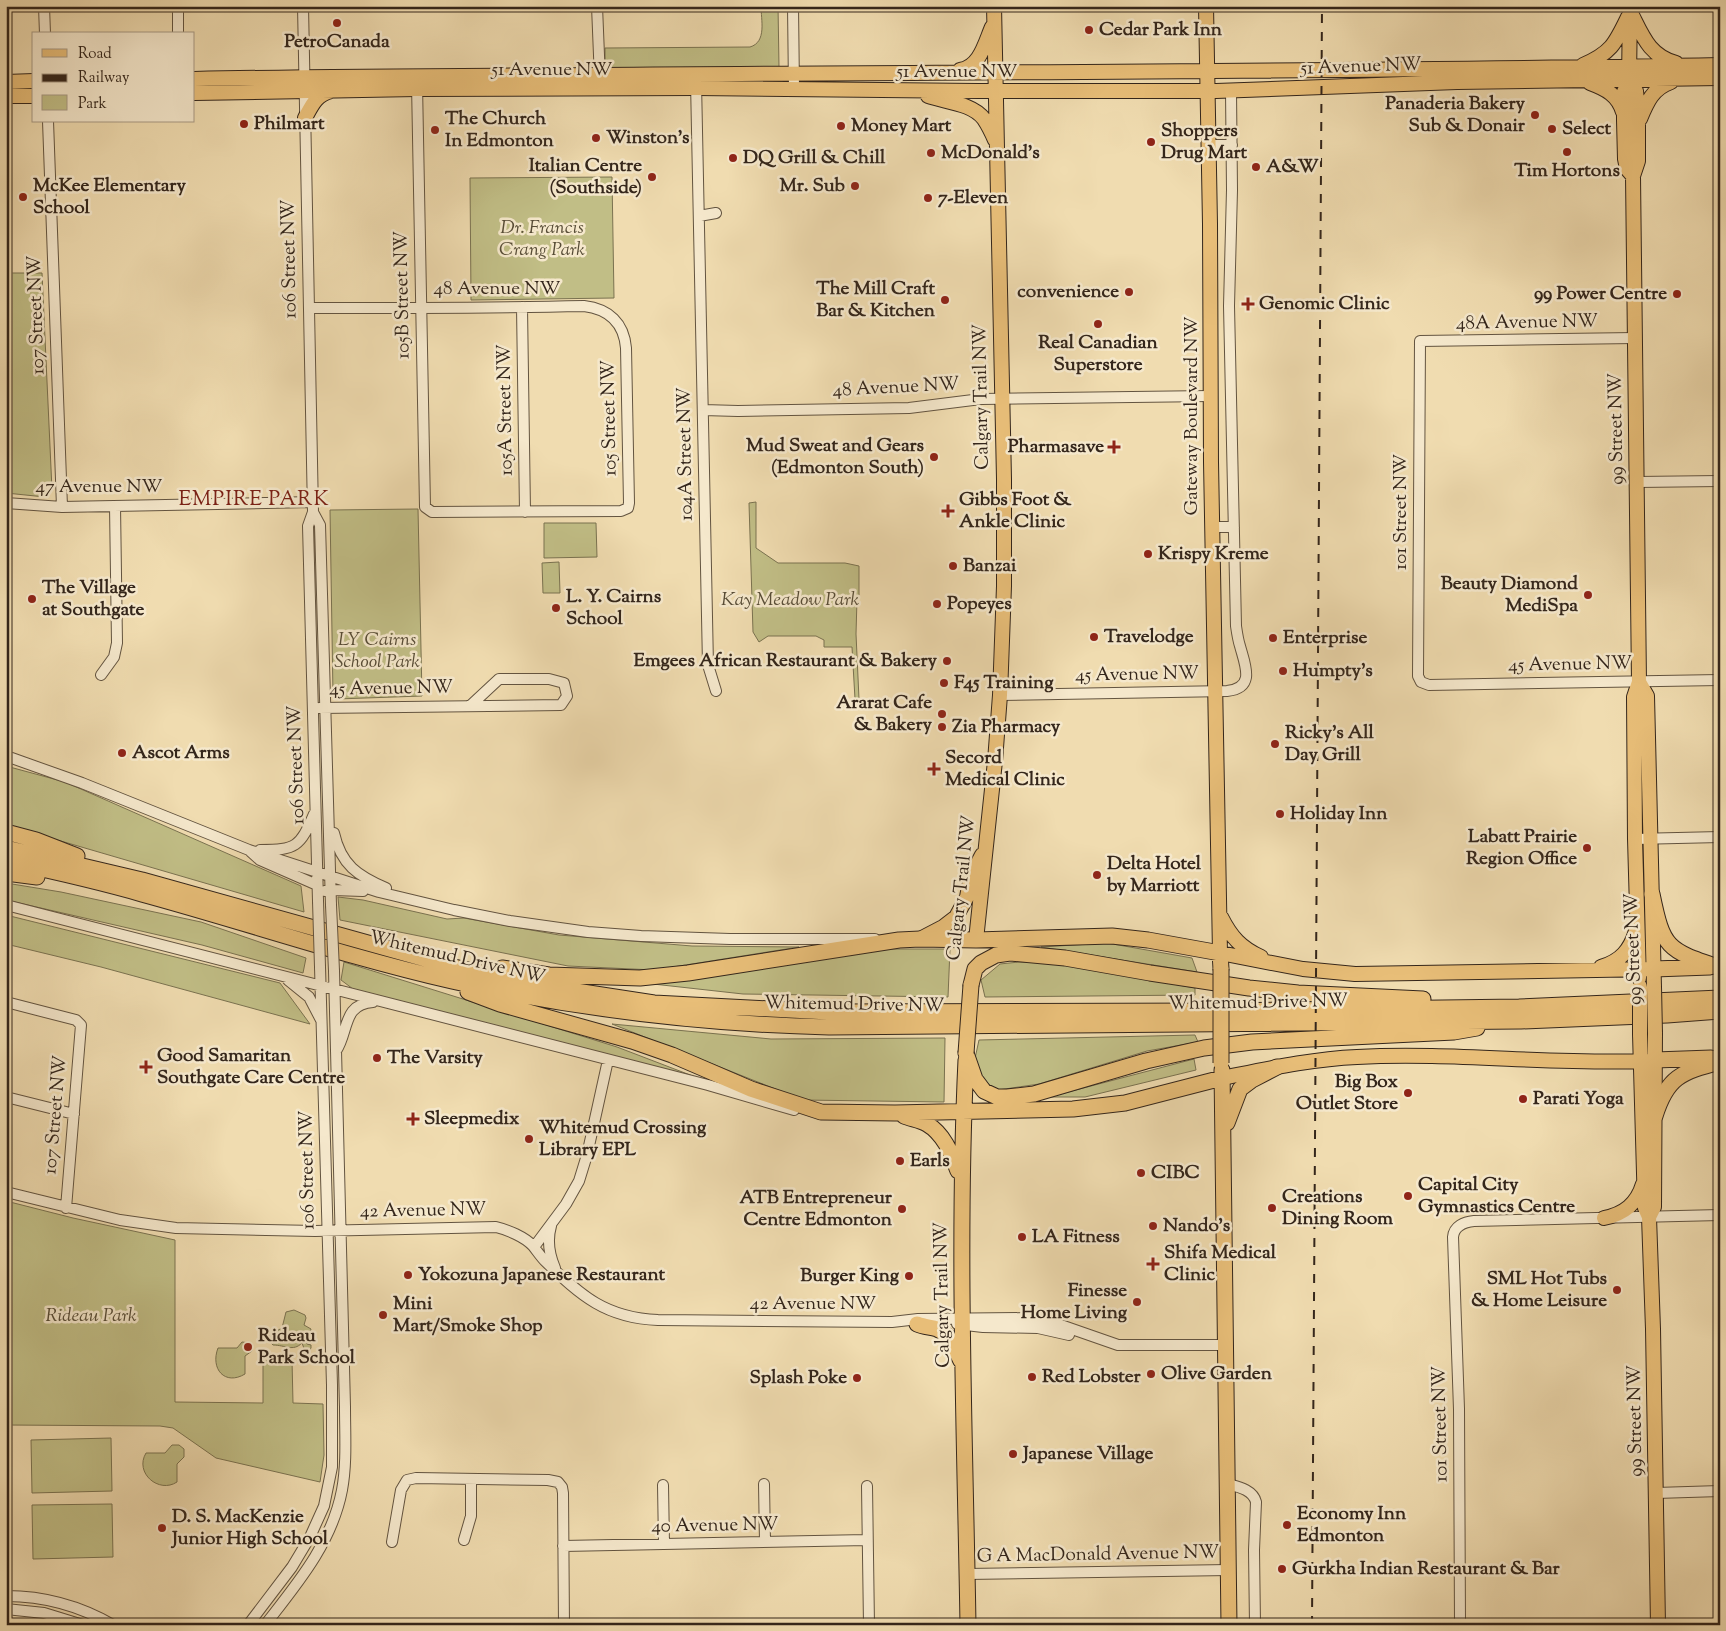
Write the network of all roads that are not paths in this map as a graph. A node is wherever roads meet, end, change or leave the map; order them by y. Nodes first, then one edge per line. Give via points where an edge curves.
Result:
1 (44, 6) edge
2 (178, 6) edge
3 (303, 6) edge
4 (597, 6) edge
5 (793, 6) edge
6 (994, 6) edge
7 (1206, 6) edge
8 (1630, 9) edge
9 (994, 22) junction
10 (45, 32) edge
11 (178, 32) edge
12 (1206, 39) junction
13 (1687, 65) junction
14 (1720, 65) edge
15 (1629, 66) junction
16 (1578, 67) junction
17 (1256, 71) junction
18 (947, 72) junction
19 (996, 72) junction
20 (1206, 72) junction
21 (794, 73) junction
22 (696, 74) junction
23 (600, 75) junction
24 (1720, 78) edge
25 (195, 79) edge
26 (1629, 80) junction
27 (1678, 80) junction
28 (6, 82) edge
29 (32, 82) edge
30 (417, 82) junction
31 (1586, 82) junction
32 (304, 83) junction
33 (696, 88) junction
34 (600, 89) junction
35 (334, 90) junction
36 (794, 90) junction
37 (913, 91) junction
38 (996, 91) junction
39 (1207, 91) junction
40 (1231, 91) junction
41 (195, 92) edge
42 (6, 96) edge
43 (32, 96) edge
44 (305, 118) junction
45 (1624, 120) junction
46 (48, 122) edge
47 (1638, 124) junction
48 (997, 143) junction
49 (1209, 145) junction
50 (1232, 145) junction
51 (1633, 176) junction
52 (716, 213) dead end
53 (699, 216) junction
54 (1211, 305) junction
55 (1230, 306) junction
56 (522, 307) junction
57 (309, 308) junction
58 (421, 308) junction
59 (620, 326) joint
60 (1635, 338) junction
61 (1420, 341) joint
62 (1210, 396) junction
63 (1002, 399) junction
64 (703, 410) junction
65 (1720, 481) edge
66 (1637, 482) junction
67 (6, 503) edge
68 (115, 506) junction
69 (62, 507) junction
70 (313, 507) junction
71 (525, 512) junction
72 (1212, 527) junction
73 (1234, 527) junction
74 (101, 675) dead end
75 (1720, 680) edge
76 (1421, 682) joint
77 (1639, 682) junction
78 (716, 691) dead end
79 (1215, 691) junction
80 (1000, 695) junction
81 (470, 706) junction
82 (313, 708) junction
83 (326, 708) junction
84 (6, 756) edge
85 (316, 810) junction
86 (329, 810) junction
87 (6, 832) edge
88 (1720, 838) edge
89 (1635, 839) junction
90 (1650, 839) junction
91 (6, 848) edge
92 (986, 848) junction
93 (249, 850) junction
94 (6, 861) edge
95 (317, 872) junction
96 (6, 873) edge
97 (331, 877) junction
98 (317, 885) junction
99 (141, 886) junction
100 (331, 890) junction
101 (379, 892) junction
102 (1652, 894) junction
103 (318, 899) junction
104 (413, 901) junction
105 (6, 905) edge
106 (1219, 914) junction
107 (1638, 925) junction
108 (920, 939) junction
109 (899, 940) junction
110 (976, 940) junction
111 (1220, 961) junction
112 (454, 967) junction
113 (1719, 967) edge
114 (1303, 969) junction
115 (1647, 969) junction
116 (1594, 970) junction
117 (418, 972) junction
118 (283, 977) junction
119 (972, 984) junction
120 (321, 986) junction
121 (334, 989) junction
122 (1720, 998) edge
123 (379, 1001) junction
124 (6, 1002) edge
125 (1720, 1011) edge
126 (1520, 1014) junction
127 (322, 1022) junction
128 (336, 1052) junction
129 (966, 1054) junction
130 (1720, 1057) edge
131 (608, 1060) junction
132 (1648, 1061) junction
133 (1720, 1062) edge
134 (1276, 1067) junction
135 (1222, 1078) junction
136 (6, 1097) edge
137 (964, 1111) junction
138 (821, 1112) junction
139 (895, 1112) junction
140 (74, 1114) junction
141 (1655, 1116) junction
142 (1223, 1134) junction
143 (962, 1179) junction
144 (1644, 1181) junction
145 (6, 1192) edge
146 (66, 1208) junction
147 (1720, 1215) edge
148 (1649, 1217) junction
149 (1604, 1218) junction
150 (552, 1223) junction
151 (340, 1230) junction
152 (327, 1231) junction
153 (534, 1247) junction
154 (558, 1273) junction
155 (911, 1322) junction
156 (963, 1322) junction
157 (1226, 1348) junction
158 (964, 1366) junction
159 (471, 1479) junction
160 (764, 1484) dead end
161 (1228, 1484) junction
162 (663, 1485) dead end
163 (867, 1486) dead end
164 (1720, 1492) edge
165 (1656, 1493) junction
166 (464, 1540) dead end
167 (868, 1540) junction
168 (392, 1542) dead end
169 (765, 1542) junction
170 (664, 1544) junction
171 (563, 1546) junction
172 (1229, 1570) junction
173 (967, 1574) junction
174 (6, 1596) edge
175 (6, 1609) edge
176 (84, 1625) edge
177 (113, 1625) edge
178 (248, 1625) edge
179 (265, 1625) edge
180 (564, 1625) edge
181 (869, 1625) edge
182 (968, 1625) edge
183 (1230, 1625) edge
184 (1255, 1625) edge
185 (1460, 1625) edge
186 (1658, 1625) edge

1 - 10 street
2 - 11 street
3 - 32 street, 106 Street NW
4 - 23 street
5 - 21 street
6 - 9 main road, Calgary Trail NW
7 - 12 main road, Gateway Boulevard NW
8 - 13 main road via 1642,36 1658,56
8 - 15 main road, 99 Street NW
8 - 16 main road via 1611,48
9 - 18 main road via 976,61 965,69
9 - 19 main road, Calgary Trail NW
12 - 17 main road via 1210,51 1221,63 1233,69
12 - 20 main road, Gateway Boulevard NW
13 - 14 main road, 51 Avenue NW
13 - 15 main road, 51 Avenue NW
15 - 16 main road, 51 Avenue NW
15 - 26 main road, 99 Street NW
16 - 17 main road, 51 Avenue NW
17 - 20 main road, 51 Avenue NW
17 - 40 main road via 1235,81
18 - 19 main road, 51 Avenue NW
18 - 21 main road, 51 Avenue NW
19 - 20 main road, 51 Avenue NW
19 - 38 main road, Calgary Trail NW
20 - 39 main road, Gateway Boulevard NW
21 - 22 main road, 51 Avenue NW
21 - 36 street
22 - 23 main road, 51 Avenue NW
22 - 33 street, 104A Street NW
23 - 30 main road, 51 Avenue NW
23 - 34 street
24 - 27 main road, 51 Avenue NW
25 - 32 main road, 51 Avenue NW
26 - 27 main road, 51 Avenue NW
26 - 31 main road, 51 Avenue NW
26 - 45 main road, 99 Street NW via 1624,92
26 - 47 main road, 99 Street NW via 1636,91
27 - 47 main road via 1664,84 1652,94
28 - 29 main road
30 - 32 main road, 51 Avenue NW
30 - 34 main road, 51 Avenue NW
30 - 35 main road, 51 Avenue NW
30 - 58 street, 105B Street NW
31 - 40 main road, 51 Avenue NW via 1457,82
31 - 45 main road via 1615,97 1620,102
32 - 35 main road, 51 Avenue NW
32 - 41 main road, 51 Avenue NW
32 - 44 street, 106 Street NW
33 - 34 main road, 51 Avenue NW
33 - 36 main road, 51 Avenue NW
33 - 53 street, 104A Street NW
35 - 44 main road via 317,98
36 - 37 main road, 51 Avenue NW
37 - 38 main road, 51 Avenue NW
37 - 48 main road via 975,111
38 - 39 main road, 51 Avenue NW
38 - 48 main road, Calgary Trail NW
39 - 40 main road, 51 Avenue NW
39 - 49 main road, Gateway Boulevard NW
40 - 50 street, Gateway Boulevard NW
42 - 43 main road
44 - 57 street, 106 Street NW
45 - 51 main road, 99 Street NW via 1625,159
46 - 69 street, 107 Street NW
47 - 51 main road, 99 Street NW via 1638,161
48 - 63 main road, Calgary Trail NW
49 - 50 street
49 - 54 main road, Gateway Boulevard NW
50 - 55 street, Gateway Boulevard NW
51 - 60 main road, 99 Street NW
52 - 53 street
53 - 64 street, 104A Street NW
54 - 55 street, Gateway Boulevard NW
54 - 62 main road, Gateway Boulevard NW
55 - 73 street, Gateway Boulevard NW
56 - 58 street, 48 Avenue NW
56 - 59 street, 48 Avenue NW via 592,307
56 - 71 street, 105A Street NW
57 - 58 street, 48 Avenue NW
57 - 70 street, 106 Street NW
58 - 71 street, 105B Street NW via 425,507 429,511
59 - 71 street, 105 Street NW via 626,348 627,510
60 - 61 street, 48A Avenue NW
60 - 66 main road, 99 Street NW
61 - 76 street, 101 Street NW via 1417,672
62 - 63 street, 48 Avenue NW
62 - 72 main road, Gateway Boulevard NW
63 - 64 street, 48 Avenue NW via 909,408
63 - 80 main road, Calgary Trail NW via 1004,518
64 - 78 street, 104A Street NW via 708,665
65 - 66 street
66 - 77 main road, 99 Street NW
67 - 69 street, 47 Avenue NW
68 - 69 street, 47 Avenue NW
68 - 70 street, 47 Avenue NW
68 - 74 street via 117,643 114,657
70 - 82 street, 106 Street NW via 308,526
70 - 83 street, 106 Street NW via 320,526
72 - 73 street, Gateway Boulevard NW
72 - 79 main road, Gateway Boulevard NW
73 - 79 street, Gateway Boulevard NW via 1236,626 1246,676 1243,684 1234,690
75 - 77 street, 45 Avenue NW
76 - 77 street, 45 Avenue NW via 1429,685
77 - 89 main road, 99 Street NW via 1634,697
77 - 90 main road, 99 Street NW via 1647,696
79 - 80 street, 45 Avenue NW
79 - 106 main road, Gateway Boulevard NW
80 - 92 main road, Calgary Trail NW
81 - 81 street, 45 Avenue NW via 561,705 567,696 564,683 549,678 499,679
81 - 83 street, 45 Avenue NW
82 - 83 street, 45 Avenue NW
82 - 85 street, 106 Street NW
83 - 86 street, 106 Street NW
84 - 93 street
85 - 93 street via 302,838 294,846
85 - 95 street, 106 Street NW
86 - 97 street, 106 Street NW
86 - 104 street via 343,859 363,878
87 - 99 highway via 36,840
88 - 90 street
89 - 90 street
89 - 107 main road, 99 Street NW
90 - 102 main road, 99 Street NW
91 - 99 highway, Whitemud Drive NW
92 - 108 main road via 971,876 967,898 956,917
92 - 110 main road, Calgary Trail NW
93 - 95 street
93 - 98 street via 260,860
94 - 99 highway, Whitemud Drive NW
95 - 97 street
95 - 98 street, 106 Street NW
96 - 99 highway
97 - 98 street
97 - 100 street, 106 Street NW
97 - 101 street
98 - 103 street, 106 Street NW
99 - 112 highway, Whitemud Drive NW
99 - 117 highway, Whitemud Drive NW
100 - 101 street
100 - 103 street via 322,892
100 - 121 street, 106 Street NW, bridge
101 - 104 street
102 - 113 highway via 1662,935 1669,944 1684,955
102 - 115 main road, 99 Street NW
103 - 120 street, 106 Street NW, bridge
104 - 109 street via 510,921 610,934 697,939
105 - 118 street
106 - 111 main road, Gateway Boulevard NW
106 - 114 main road via 1231,935 1242,946 1274,963
107 - 115 main road, 99 Street NW
107 - 116 main road via 1623,956
108 - 109 highway
108 - 110 highway
109 - 112 highway via 640,978 549,975 483,965
110 - 111 highway via 1112,936 1148,940
110 - 119 highway, Calgary Trail NW
111 - 114 main road
111 - 135 highway, Gateway Boulevard NW, bridge
112 - 126 highway, Whitemud Drive NW via 603,996 744,1009
113 - 115 highway
114 - 116 main road via 1368,974
115 - 116 main road
115 - 132 main road, 99 Street NW, bridge via 1654,986 1655,1033
115 - 132 main road, 99 Street NW, bridge via 1640,988 1640,1034
117 - 126 highway, Whitemud Drive NW via 533,998 650,1016 793,1026 965,1026
117 - 138 highway via 500,1004 632,1041 751,1089
118 - 120 street
118 - 127 street via 305,992
119 - 126 highway via 975,969 986,960 1003,954 1028,954 1249,988 1465,1000
119 - 129 highway, Calgary Trail NW, bridge
120 - 121 street
120 - 127 street, 106 Street NW
121 - 123 street
121 - 128 street, 106 Street NW
122 - 126 highway, Whitemud Drive NW
123 - 128 street via 354,1009
123 - 131 street
124 - 140 street, 107 Street NW via 76,1020 81,1025
125 - 126 highway, Whitemud Drive NW via 1667,1016
126 - 129 highway via 1454,1032 1260,1041 1204,1048 1146,1061 1034,1094 1007,1097 996,1097 984,1091 975,1079
127 - 152 street, 106 Street NW
128 - 151 street, 106 Street NW
129 - 137 highway, Calgary Trail NW
130 - 132 highway
131 - 138 street via 796,1111
131 - 150 street via 581,1176 574,1193
132 - 134 main road via 1384,1056 1316,1060
132 - 141 main road, 99 Street NW
132 - 144 main road, 99 Street NW
133 - 141 highway via 1686,1072 1673,1081 1662,1094
134 - 135 main road
134 - 142 highway via 1240,1089
135 - 137 highway via 1108,1105 1053,1110
135 - 142 highway, Gateway Boulevard NW
136 - 140 street
137 - 139 highway
137 - 143 highway, Calgary Trail NW
138 - 139 highway
139 - 143 highway via 927,1124 936,1131 948,1146
140 - 146 street, 107 Street NW
141 - 148 main road, 99 Street NW via 1654,1207
142 - 157 highway, Gateway Boulevard NW
143 - 156 highway, Calgary Trail NW
144 - 148 main road, 99 Street NW via 1645,1208
144 - 149 main road via 1631,1206
145 - 146 street, 42 Avenue NW
146 - 152 street, 42 Avenue NW via 128,1222 176,1228
147 - 148 street
148 - 149 street
148 - 165 main road, 99 Street NW
149 - 185 street, 101 Street NW via 1474,1221 1455,1230
150 - 153 street
150 - 154 street via 549,1248
151 - 152 street, 42 Avenue NW
151 - 153 street, 42 Avenue NW via 490,1227 514,1234
151 - 179 street, 106 Street NW via 346,1458 342,1491 332,1524 318,1553
152 - 178 street, 106 Street NW via 333,1457 328,1492 319,1520 292,1567
153 - 154 street, 42 Avenue NW
154 - 155 street, 42 Avenue NW via 599,1305 634,1319
155 - 156 street, 42 Avenue NW
155 - 158 highway via 936,1328 946,1335
156 - 157 street, 42 Avenue NW via 984,1327 1048,1329 1122,1351
156 - 158 highway, Calgary Trail NW
157 - 161 highway, Gateway Boulevard NW
158 - 173 highway, Calgary Trail NW
159 - 166 street via 470,1516
159 - 168 street via 407,1480 401,1490
159 - 171 street via 554,1480 560,1484
160 - 169 street
161 - 172 highway, Gateway Boulevard NW
161 - 184 street via 1249,1492 1256,1502
162 - 170 street
163 - 167 street
164 - 165 street
165 - 186 main road, 99 Street NW
167 - 169 street, 40 Avenue NW
167 - 181 street
169 - 170 street, 40 Avenue NW
170 - 171 street, 40 Avenue NW
171 - 180 street
172 - 173 street, G A MacDonald Avenue NW
172 - 183 highway, Gateway Boulevard NW
173 - 182 highway, Calgary Trail NW
174 - 177 street via 59,1603 98,1616
175 - 176 street via 44,1613

